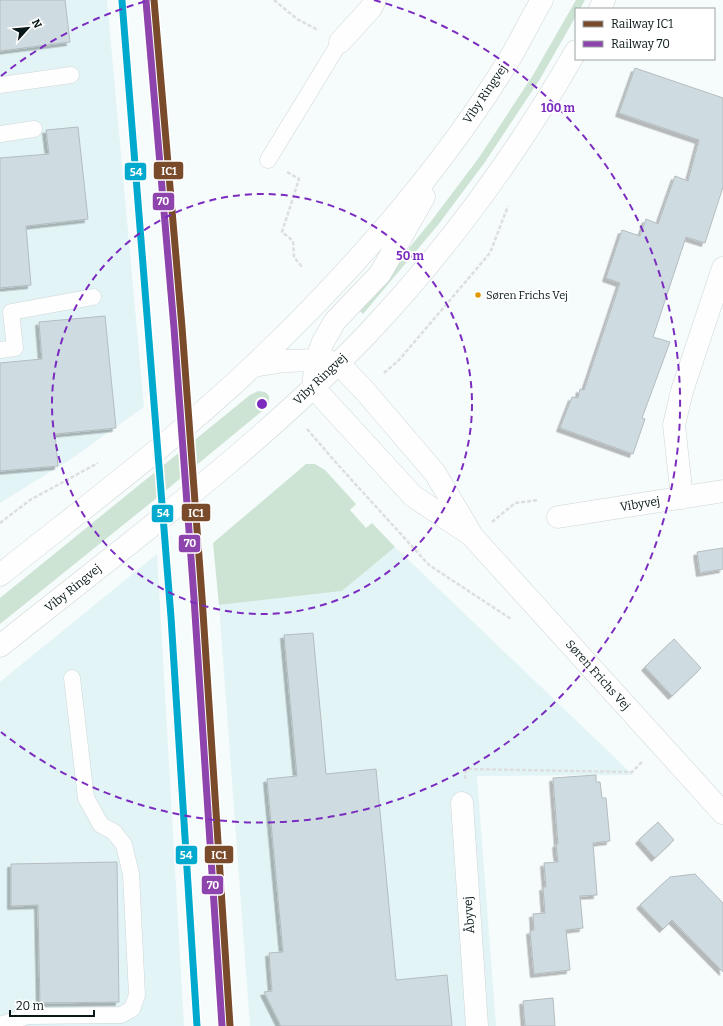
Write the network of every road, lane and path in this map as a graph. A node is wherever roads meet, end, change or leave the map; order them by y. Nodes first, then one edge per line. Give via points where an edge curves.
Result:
1 (274, 0) edge
2 (375, 0) edge
3 (542, 0) edge
4 (340, 42) junction
5 (575, 53) edge
6 (71, 75) dead end
7 (0, 85) edge
8 (468, 121) junction
9 (34, 129) dead end
10 (0, 134) edge
11 (268, 160) joint
12 (490, 253) dead end
13 (303, 268) dead end
14 (723, 268) edge
15 (93, 297) dead end
16 (0, 350) edge
17 (316, 360) junction
18 (338, 363) junction
19 (253, 366) junction
20 (313, 387) junction
21 (364, 390) junction
22 (290, 408) junction
23 (102, 461) dead end
24 (723, 491) edge
25 (682, 498) junction
26 (558, 517) joint
27 (0, 522) edge
28 (474, 537) junction
29 (0, 575) edge
30 (515, 620) dead end
31 (0, 646) edge
32 (72, 678) dead end
33 (660, 743) junction
34 (462, 803) joint
35 (723, 813) edge
36 (0, 1025) edge
37 (477, 1026) edge

1 - 4 path via 296,19
2 - 4 street
3 - 8 street, Viby Ringvej via 512,53
4 - 11 lane
5 - 18 street, Viby Ringvej via 510,157 462,224 411,285
6 - 7 lane
8 - 17 street via 380,274 335,321
8 - 19 street, Viby Ringvej via 420,186 371,244
9 - 10 lane
11 - 13 path via 299,179 282,232 293,241 294,257
12 - 21 path via 399,360
14 - 25 street via 682,391 674,425
15 - 16 lane via 11,312 15,348
17 - 18 street
17 - 19 street
17 - 20 street
18 - 20 street, Viby Ringvej
18 - 21 street, Søren Frichs Vej
19 - 29 street, Viby Ringvej via 206,409
20 - 22 street, Viby Ringvej
20 - 28 street, Søren Frichs Vej via 413,496
21 - 28 street, Søren Frichs Vej via 435,473
22 - 30 path via 338,466 429,565 508,618
22 - 31 street, Viby Ringvej via 201,487
23 - 27 path via 30,500
24 - 25 street, Vibyvej
25 - 26 street, Vibyvej
26 - 28 path via 554,497 515,504
28 - 33 street, Søren Frichs Vej
32 - 36 lane via 86,798 101,825 114,832 124,845 131,874 137,995 132,1009 121,1015 28,1016
33 - 34 path via 632,772 466,770
33 - 35 street, Søren Frichs Vej
34 - 37 street, Åbyvej

